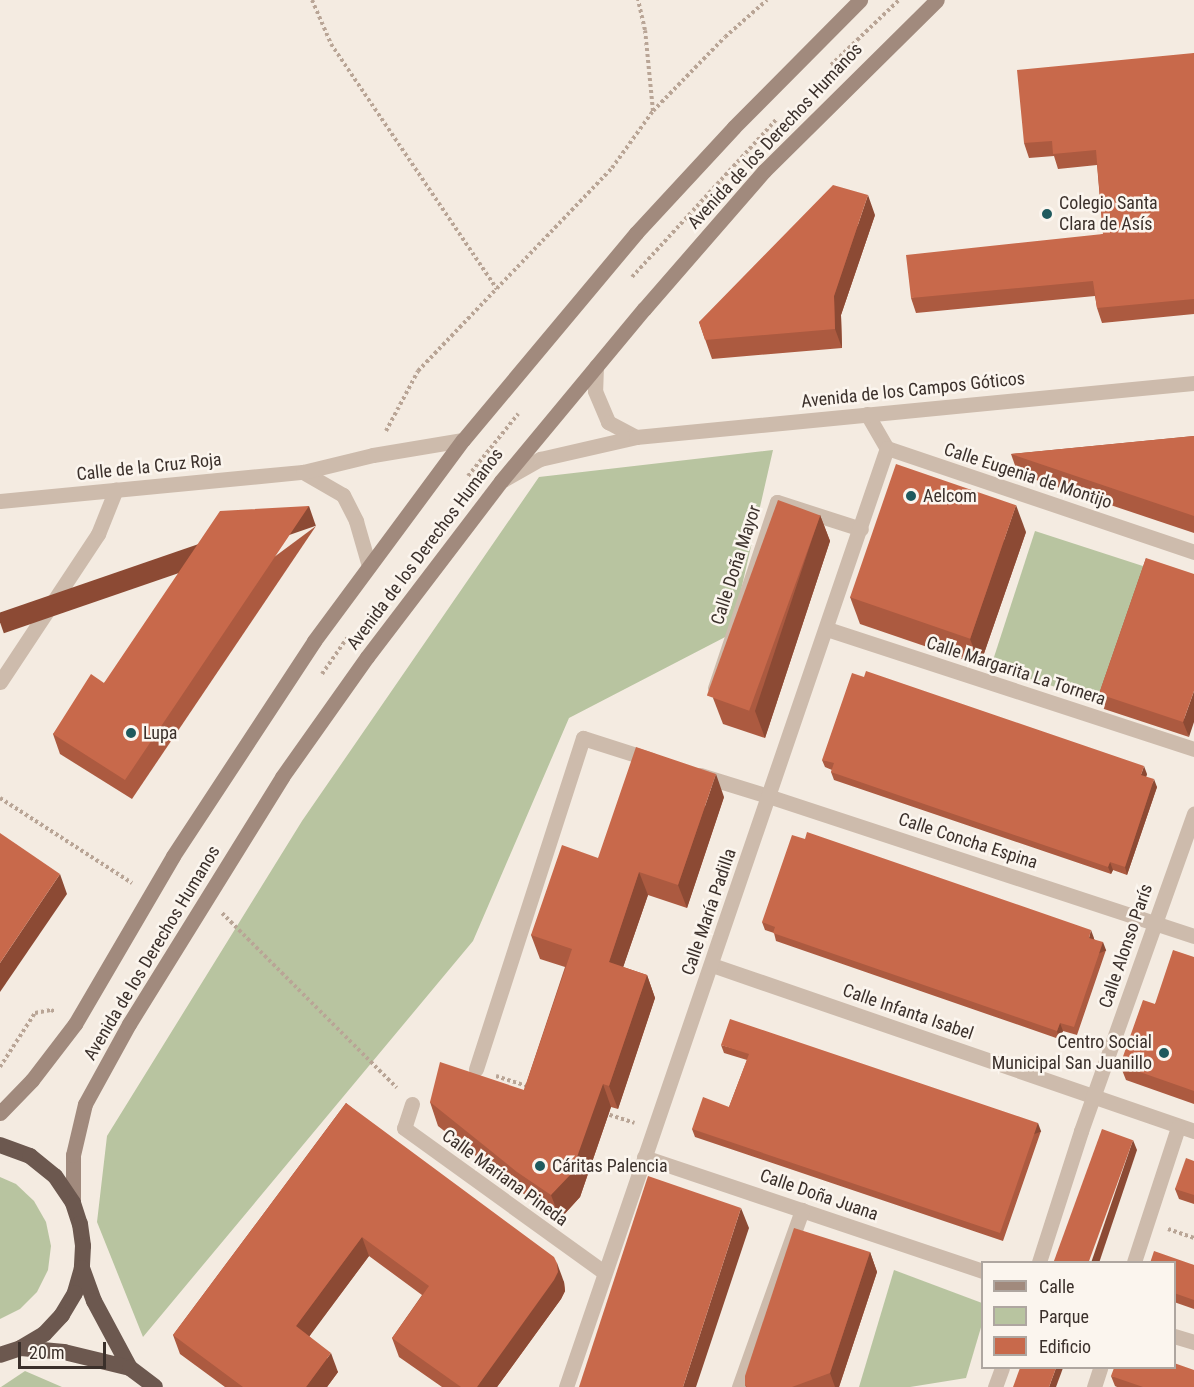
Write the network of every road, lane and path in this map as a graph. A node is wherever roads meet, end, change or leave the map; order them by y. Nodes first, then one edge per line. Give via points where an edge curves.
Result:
1 (312, 0) edge
2 (638, 0) edge
3 (767, 0) edge
4 (860, 0) edge
5 (937, 0) edge
6 (653, 111) junction
7 (497, 289) junction
8 (596, 366) junction
9 (1194, 383) edge
10 (867, 414) junction
11 (636, 437) junction
12 (463, 440) junction
13 (887, 448) junction
14 (373, 455) junction
15 (303, 471) junction
16 (501, 481) junction
17 (117, 489) junction
18 (0, 501) edge
19 (861, 529) junction
20 (1194, 552) edge
21 (369, 566) junction
22 (827, 629) junction
23 (0, 682) edge
24 (715, 688) edge
25 (1194, 749) edge
26 (669, 765) edge
27 (691, 772) edge
28 (768, 796) junction
29 (0, 798) edge
30 (1194, 814) edge
31 (150, 895) junction
32 (207, 897) junction
33 (1155, 922) junction
34 (1194, 936) edge
35 (712, 965) junction
36 (476, 1069) joint
37 (532, 1088) edge
38 (1095, 1097) junction
39 (412, 1104) joint
40 (598, 1111) edge
41 (0, 1113) edge
42 (1178, 1126) junction
43 (654, 1130) junction
44 (1194, 1131) edge
45 (0, 1145) edge
46 (644, 1157) junction
47 (73, 1203) junction
48 (802, 1210) junction
49 (1040, 1261) edge
50 (1135, 1261) edge
51 (82, 1268) junction
52 (981, 1271) edge
53 (604, 1272) junction
54 (1176, 1337) edge
55 (1194, 1342) edge
56 (21, 1348) junction
57 (0, 1355) edge
58 (129, 1368) junction
59 (1002, 1369) edge
60 (1100, 1369) edge
61 (155, 1387) edge
62 (566, 1387) edge
63 (739, 1387) edge
64 (995, 1387) edge
65 (1094, 1387) edge

1 - 7 path via 331,44
2 - 6 path
3 - 6 path
4 - 12 main road, Avenida de los Derechos Humanos via 636,233
5 - 8 main road, Avenida de los Derechos Humanos via 764,171
6 - 7 path via 612,168
7 - 14 path via 418,372
8 - 11 street via 595,391 604,414 614,426
8 - 16 main road, Avenida de los Derechos Humanos
9 - 10 street, Avenida de los Campos Góticos
10 - 11 street, Avenida de los Campos Góticos
10 - 13 street
11 - 16 street, Avenida de los Campos Góticos via 540,459
12 - 14 street, Calle de la Cruz Roja
12 - 21 main road, Avenida de los Derechos Humanos
13 - 19 street, Calle María Padilla
13 - 20 street, Calle Eugenia de Montijo
14 - 15 street, Calle de la Cruz Roja
15 - 17 street, Calle de la Cruz Roja
15 - 21 street via 343,495 356,520
16 - 32 main road, Avenida de los Derechos Humanos via 288,768
17 - 18 street, Calle de la Cruz Roja
17 - 23 street via 98,534
19 - 22 street, Calle María Padilla
19 - 24 street, Calle Doña Mayor via 777,502
21 - 31 main road, Avenida de los Derechos Humanos via 314,641
22 - 25 street, Calle Margarita La Tornera
22 - 28 street, Calle María Padilla
26 - 36 street via 583,738
27 - 28 street, Calle Concha Espina
28 - 33 street, Calle Concha Espina
28 - 35 street, Calle María Padilla
29 - 31 path
30 - 33 street, Calle Alonso París
31 - 41 main road, Avenida de los Derechos Humanos via 75,1024 32,1080
32 - 39 path
32 - 47 main road, Avenida de los Derechos Humanos via 85,1104 73,1155
33 - 34 street, Calle Concha Espina
33 - 38 street, Calle Alonso París
35 - 38 street, Calle Infanta Isabel
35 - 43 street, Calle María Padilla
36 - 37 path
38 - 42 street, Calle Infanta Isabel
38 - 49 street, Calle Alonso París
39 - 53 street, Calle Mariana Pineda via 404,1128
40 - 43 path
42 - 44 street, Calle Infanta Isabel
42 - 50 street
43 - 46 street, Calle María Padilla
45 - 47 highway via 30,1156 55,1176
46 - 48 street, Calle Doña Juana
46 - 53 street, Calle María Padilla
47 - 51 highway via 81,1224
48 - 52 street, Calle Doña Juana
48 - 63 street
51 - 56 highway via 75,1293 62,1316 44,1334
51 - 58 highway via 93,1301
53 - 62 street, Calle María Padilla
54 - 55 street
56 - 57 highway
56 - 58 highway via 64,1352
58 - 61 highway
59 - 64 street
60 - 65 street

